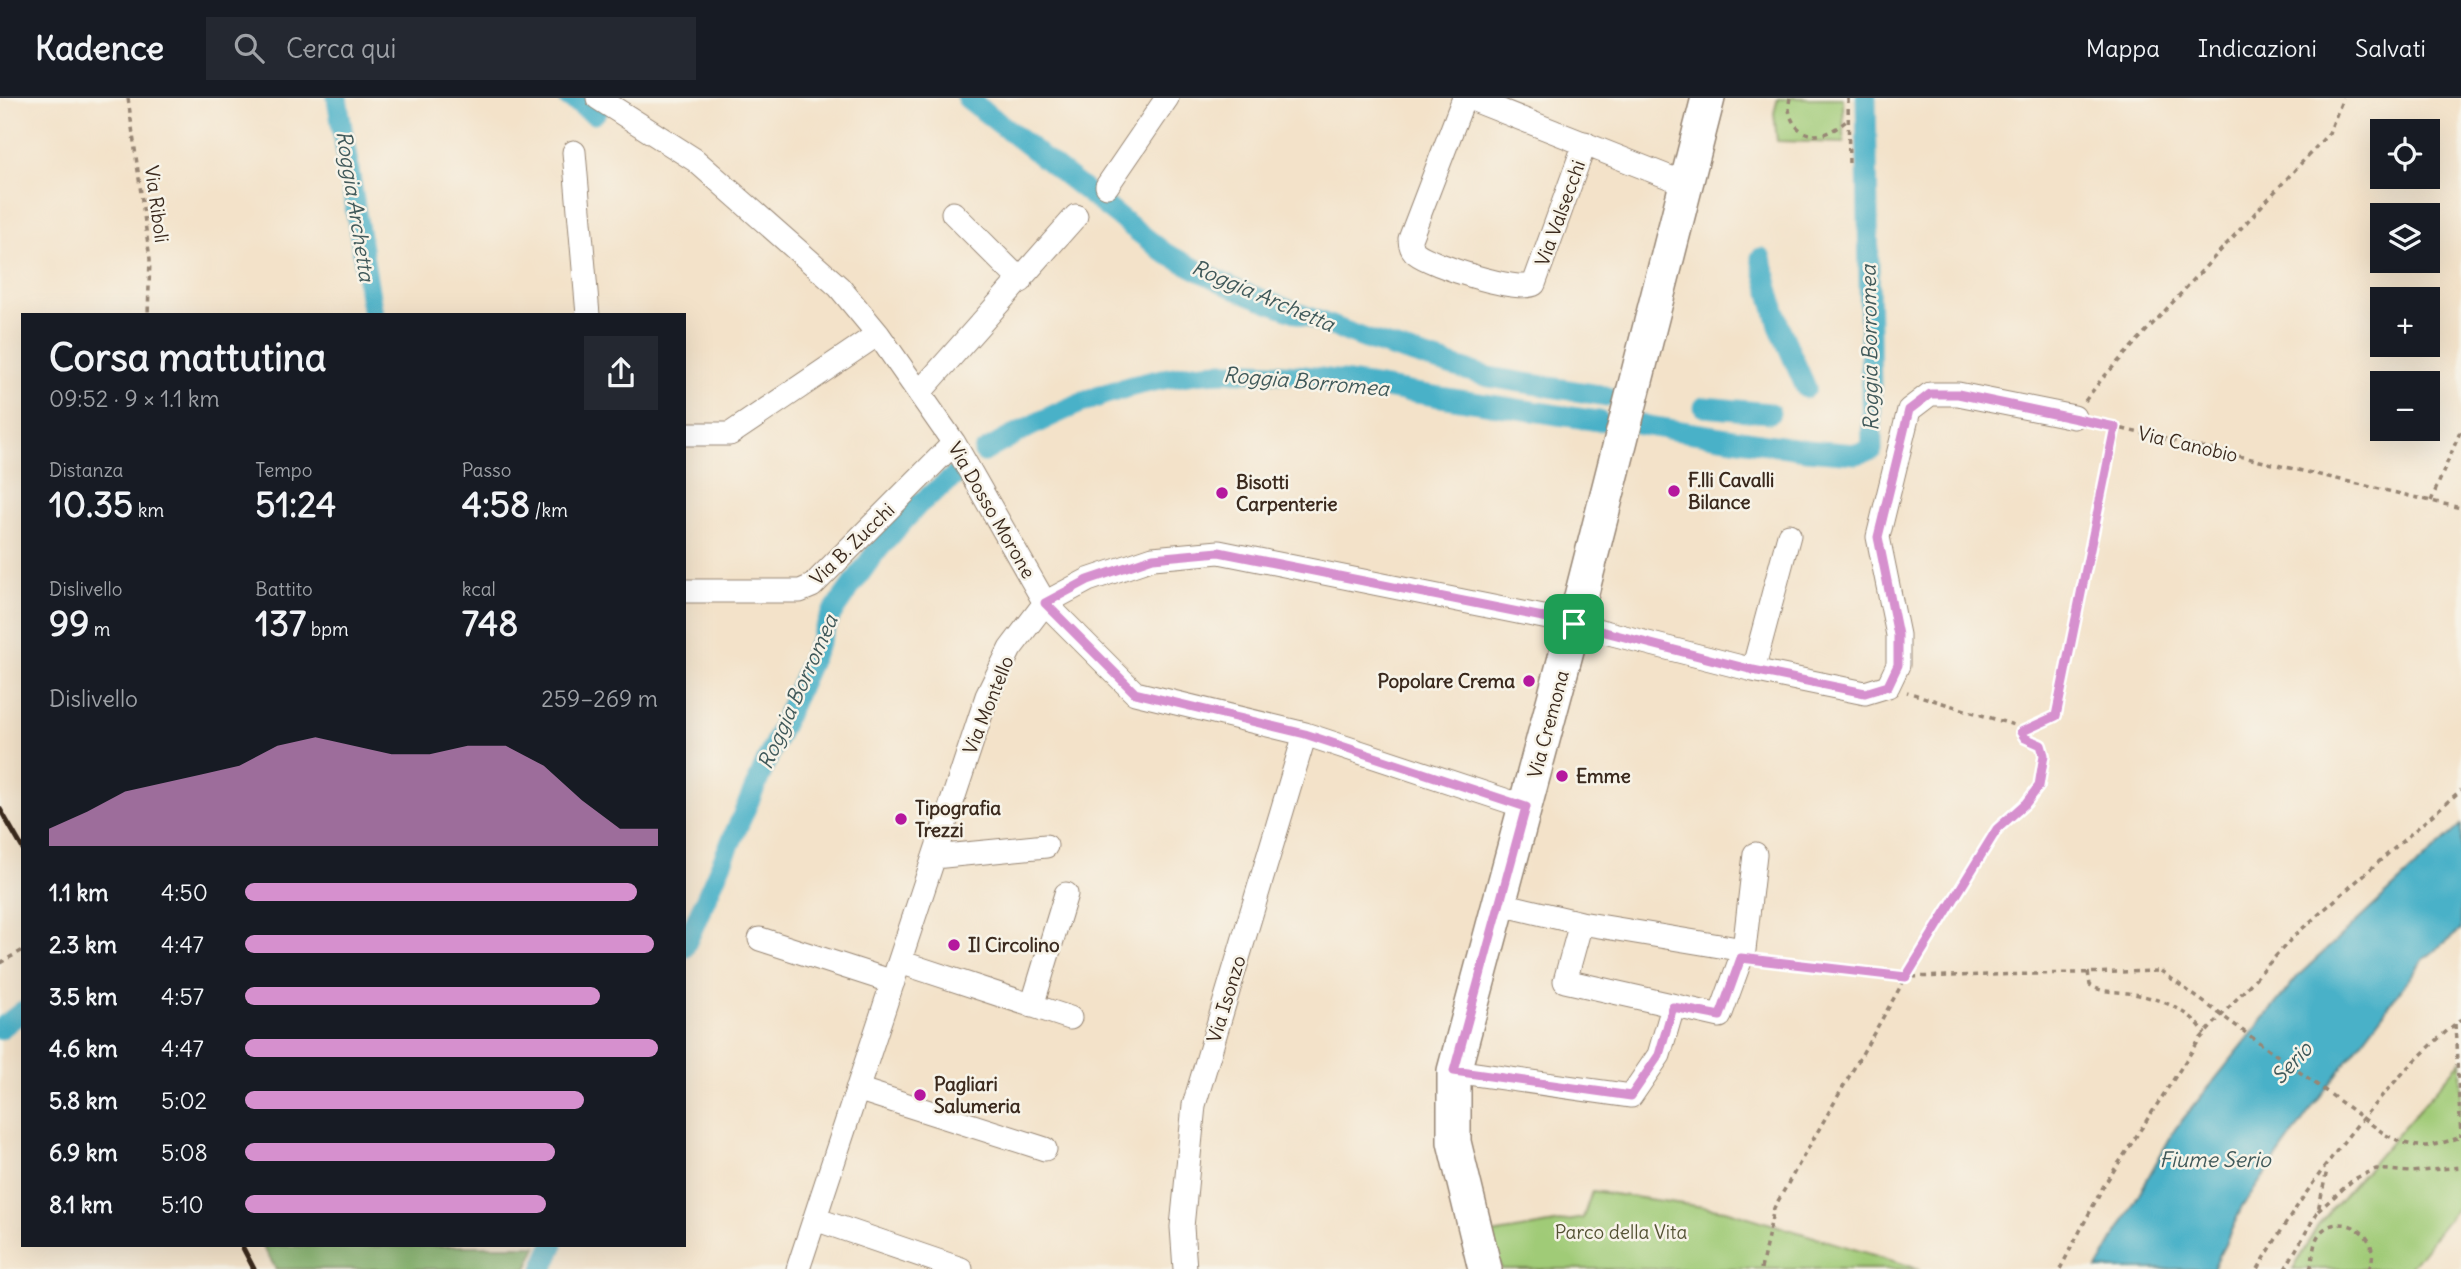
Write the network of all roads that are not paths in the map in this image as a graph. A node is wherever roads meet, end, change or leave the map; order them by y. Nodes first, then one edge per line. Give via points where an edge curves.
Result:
1 (1167, 98) edge
2 (1466, 98) edge
3 (1708, 98) edge
4 (603, 101) edge
5 (1585, 143) junction
6 (574, 152) dead end
7 (1686, 184) junction
8 (1107, 186) dead end
9 (953, 213) dead end
10 (1076, 216) dead end
11 (1021, 281) junction
12 (588, 313) edge
13 (878, 334) junction
14 (920, 392) junction
15 (2074, 417) road end
16 (686, 434) edge
17 (954, 443) junction
18 (1789, 535) dead end
19 (686, 591) edge
20 (1045, 603) junction
21 (1574, 624) junction
22 (1753, 670) junction
23 (1305, 734) junction
24 (1526, 807) junction
25 (1046, 846) dead end
26 (1755, 854) dead end
27 (934, 857) junction
28 (1066, 894) dead end
29 (1501, 904) junction
30 (1581, 923) junction
31 (761, 939) dead end
32 (1742, 954) junction
33 (896, 972) junction
34 (1032, 1006) junction
35 (1673, 1007) junction
36 (1070, 1018) dead end
37 (1454, 1071) junction
38 (857, 1089) junction
39 (1045, 1149) dead end
40 (815, 1219) junction
41 (798, 1269) edge
42 (961, 1269) edge
43 (1185, 1269) edge
44 (1485, 1269) edge

1 - 8 street
2 - 5 street, Via Valsecchi
2 - 5 street, Via Valsecchi via 1410,246 1417,254 1470,275 1520,288 1534,284
3 - 7 street, Via Cremona
4 - 13 street, Via Dosso Morone via 695,160 743,199 839,287
5 - 7 street, Via Valsecchi
6 - 12 street
7 - 21 street, Via Cremona
9 - 11 street
10 - 11 street
11 - 14 street
13 - 14 street, Via Dosso Morone
13 - 16 street via 730,434
14 - 17 street, Via Dosso Morone
15 - 22 street via 1958,394 1930,394 1909,410 1878,537 1898,635 1898,665 1888,686 1865,693
17 - 19 street, Via B. Zucchi via 812,586 800,591
17 - 20 street, Via Dosso Morone
18 - 22 street
20 - 21 street, Via Montello via 1088,580 1153,558 1219,552
20 - 23 street, Via Dosso Morone via 1135,693
20 - 27 street, Via Montello via 1010,649 988,696
21 - 22 street
21 - 24 street, Via Cremona
23 - 24 street, Via Dosso Morone
23 - 43 street, Via Isonzo via 1194,1105 1182,1227
24 - 29 street, Via Cremona
25 - 27 street
26 - 32 street
27 - 33 street, Via Montello
28 - 34 street
29 - 30 street
29 - 37 street, Via Cremona
30 - 32 street
30 - 35 street via 1565,981
31 - 33 street
32 - 35 street via 1720,1016
33 - 34 street
33 - 38 street, Via Montello
34 - 36 street
35 - 37 street via 1659,1055 1631,1096
37 - 44 street, Via Cremona via 1454,1142
38 - 39 street
38 - 40 street, Via Montello
40 - 41 street, Via Montello
40 - 42 street

